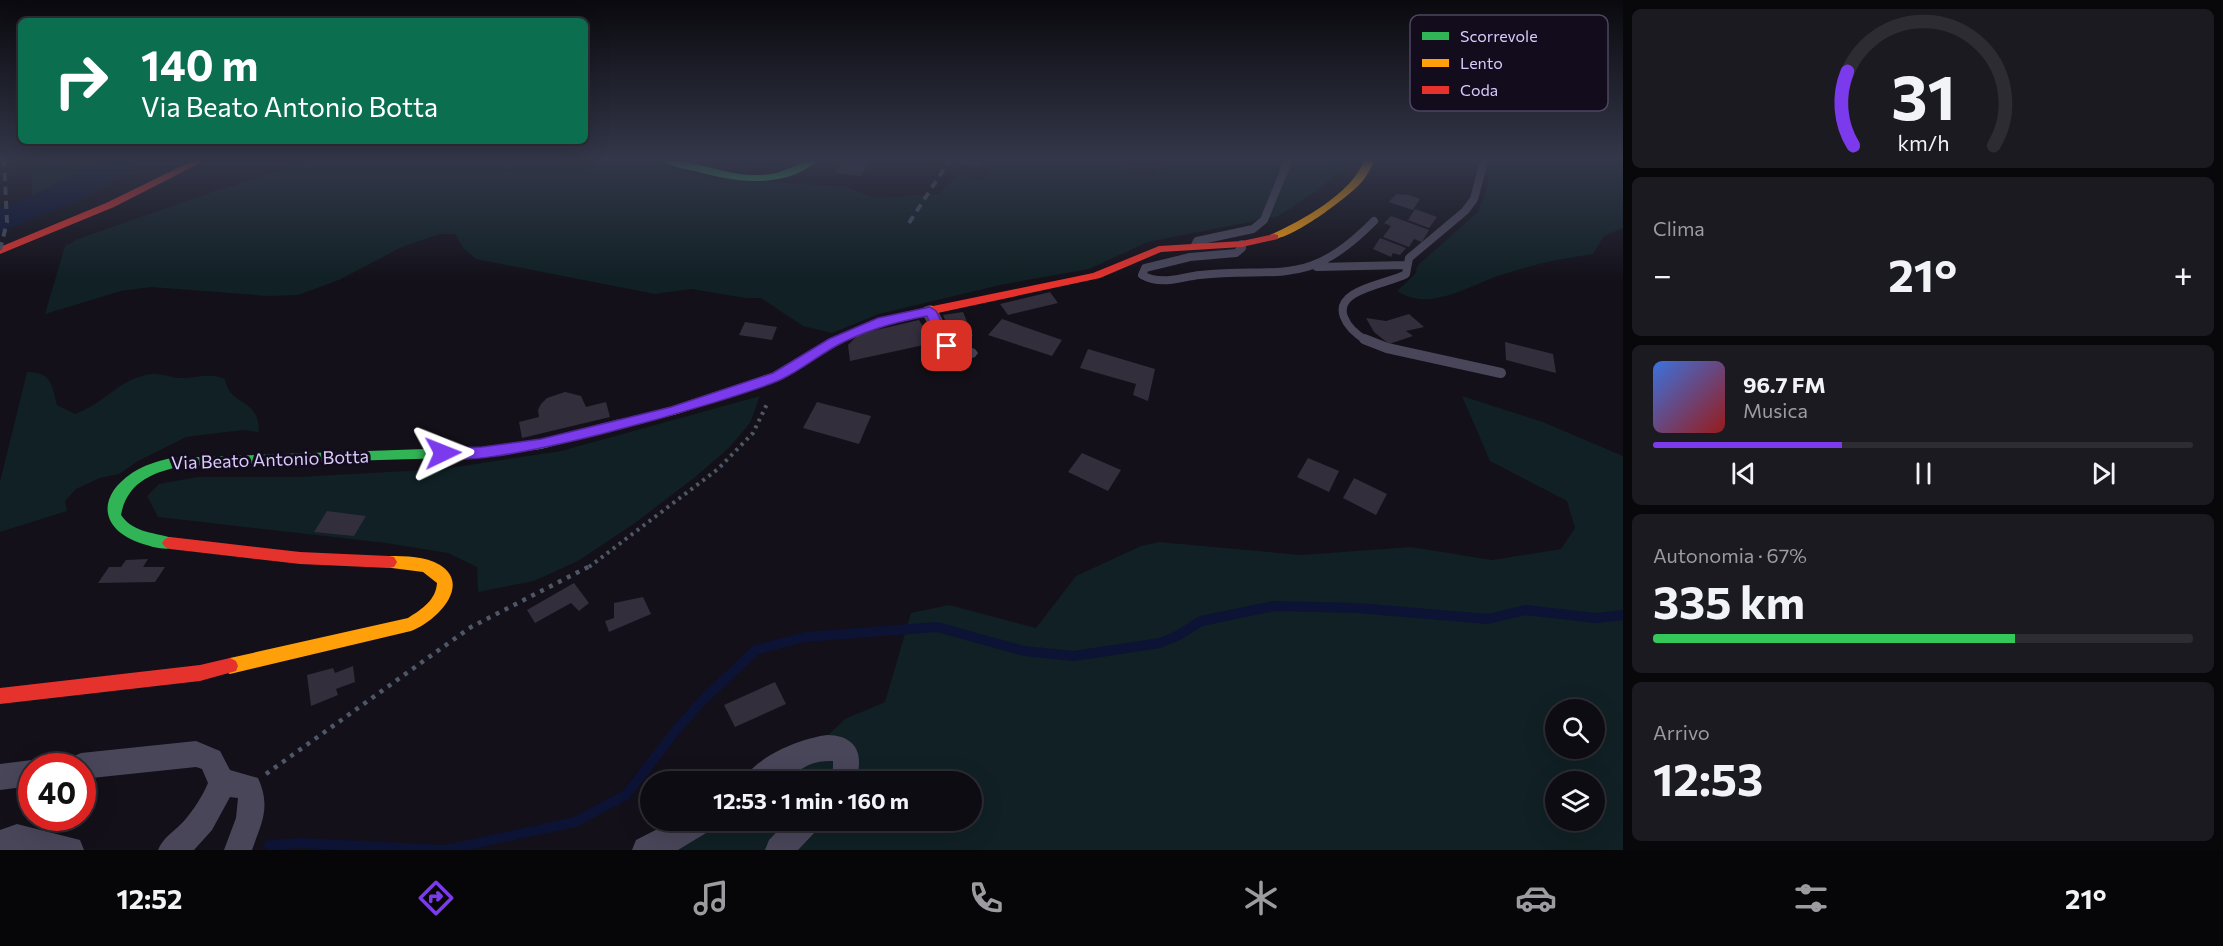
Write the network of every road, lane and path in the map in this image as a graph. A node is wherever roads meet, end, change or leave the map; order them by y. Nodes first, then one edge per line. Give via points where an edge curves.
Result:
1 (119, 201) edge
2 (1272, 201) edge
3 (1332, 201) edge
4 (1472, 201) edge
5 (1374, 220) dead end
6 (1242, 244) junction
7 (1195, 245) junction
8 (0, 251) edge
9 (1406, 265) junction
10 (1308, 268) junction
11 (930, 311) junction
12 (969, 353) dead end
13 (1501, 373) dead end
14 (768, 380) junction
15 (0, 696) edge
16 (96, 764) edge
17 (771, 771) edge
18 (847, 771) edge
19 (18, 775) edge
20 (0, 777) edge
21 (222, 783) junction
22 (249, 787) junction
23 (684, 831) edge
24 (797, 831) edge
25 (0, 844) edge
26 (70, 850) edge
27 (172, 850) edge
28 (238, 850) edge
29 (646, 850) edge
30 (779, 850) edge

1 - 8 street
2 - 7 lane via 1264,220 1253,229 1197,241
3 - 6 street, Via Beato Antonio Botta via 1301,225 1275,237
4 - 9 lane via 1465,212 1409,258
5 - 10 lane via 1337,253
6 - 7 street, Via Beato Antonio Botta
6 - 10 lane via 1236,253 1168,261 1145,268 1142,275 1155,282
7 - 11 street, Via Beato Antonio Botta via 1159,249 1096,276
9 - 10 lane
9 - 13 lane via 1406,274 1399,279 1347,298 1343,316 1351,328 1364,340 1384,348
11 - 12 street via 947,346
11 - 14 street, Via Beato Antonio Botta via 882,321 833,342
14 - 15 street, Via Beato Antonio Botta via 672,411 505,450 183,461 153,468 126,485 113,507 113,517 130,532 184,545 263,554 430,566 444,578 442,599 435,609 411,624 200,673
14 - 22 path via 769,399 757,426 718,469 598,562 471,627
16 - 21 street via 196,754 211,760
17 - 18 street via 803,752 826,747 840,748 848,758
19 - 20 street
21 - 22 street
21 - 27 street via 214,805
22 - 28 street via 252,805
23 - 29 street
24 - 30 street
25 - 26 street via 17,838

